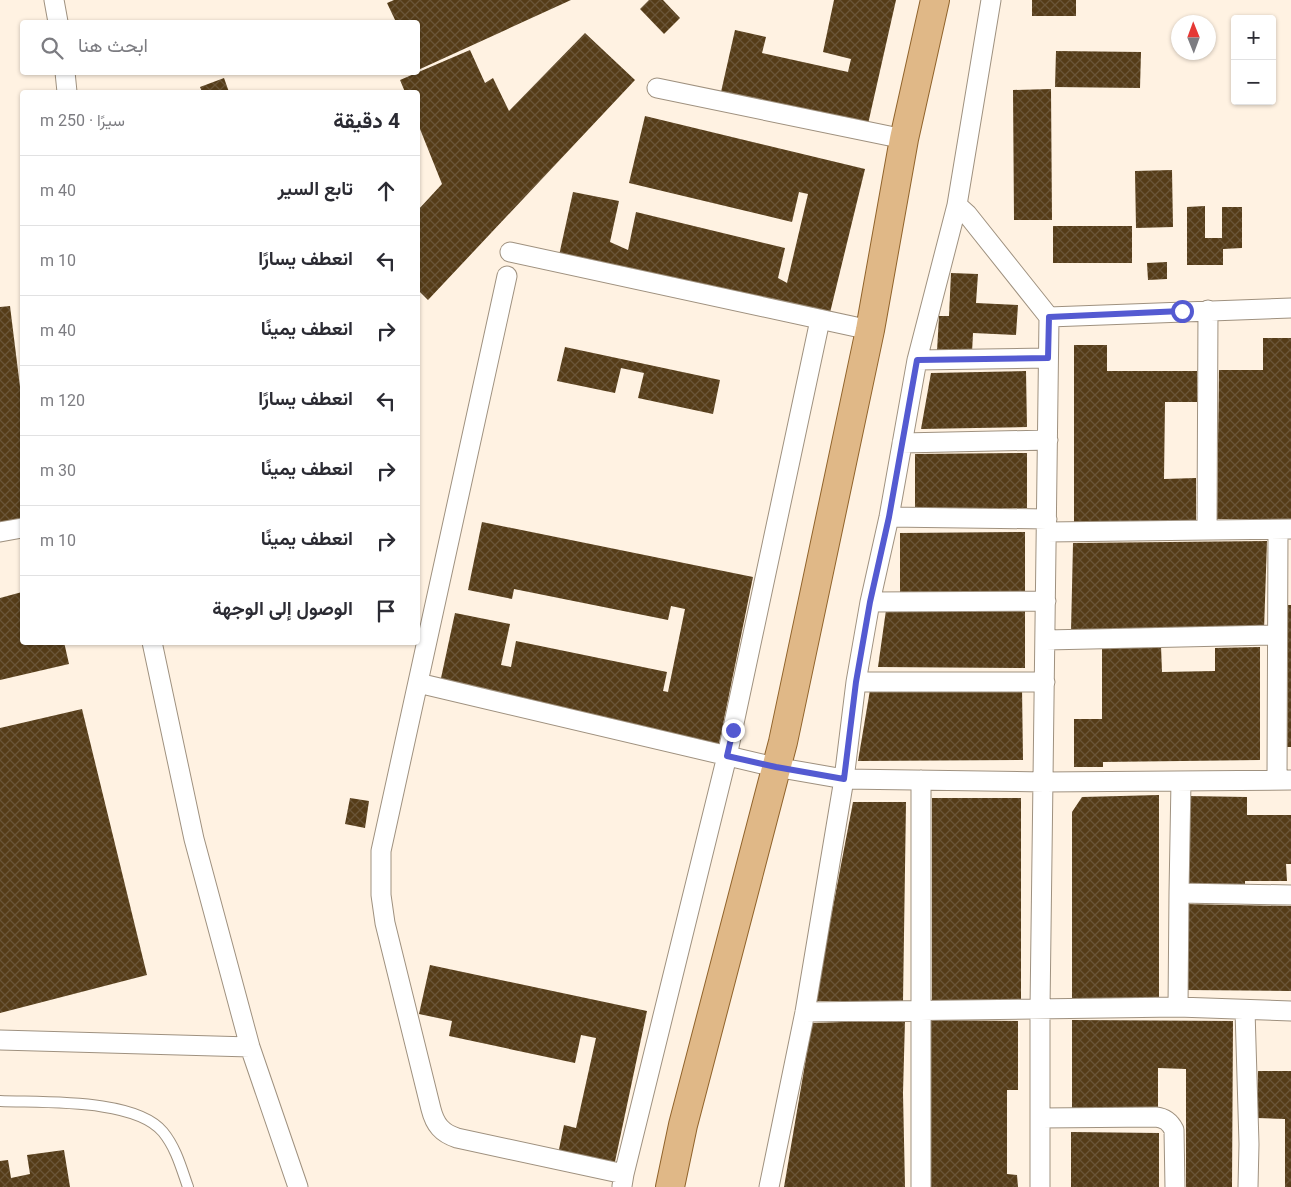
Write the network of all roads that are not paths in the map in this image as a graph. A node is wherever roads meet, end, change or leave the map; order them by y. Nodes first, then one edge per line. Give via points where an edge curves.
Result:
1 (54, 0) edge
2 (935, 0) edge
3 (991, 0) edge
4 (58, 20) edge
5 (64, 75) edge
6 (657, 88) dead end
7 (67, 90) edge
8 (904, 139) junction
9 (957, 205) junction
10 (510, 252) dead end
11 (508, 276) dead end
12 (1291, 308) edge
13 (1208, 310) junction
14 (1049, 317) junction
15 (820, 320) junction
16 (870, 330) junction
17 (1048, 358) junction
18 (917, 360) junction
19 (1048, 440) junction
20 (902, 442) junction
21 (889, 517) junction
22 (1047, 526) junction
23 (20, 528) edge
24 (1207, 530) junction
25 (1284, 530) edge
26 (0, 532) edge
27 (1284, 581) edge
28 (1046, 601) junction
29 (870, 602) junction
30 (1277, 635) junction
31 (1046, 640) junction
32 (153, 645) edge
33 (856, 682) junction
34 (1045, 682) junction
35 (418, 683) junction
36 (727, 756) junction
37 (776, 767) junction
38 (844, 779) junction
39 (921, 780) junction
40 (1284, 780) edge
41 (1044, 782) junction
42 (1181, 782) junction
43 (1179, 893) junction
44 (1291, 895) edge
45 (1178, 1007) junction
46 (1040, 1009) junction
47 (1245, 1010) junction
48 (922, 1011) junction
49 (1291, 1011) edge
50 (805, 1012) junction
51 (0, 1040) edge
52 (250, 1047) junction
53 (0, 1101) edge
54 (1041, 1118) junction
55 (623, 1180) edge
56 (188, 1187) edge
57 (298, 1187) edge
58 (670, 1187) edge
59 (770, 1187) edge
60 (921, 1187) edge
61 (1040, 1187) edge
62 (1175, 1187) edge
63 (1248, 1187) edge

1 - 4 street
2 - 8 main road
3 - 9 street
5 - 7 street
6 - 8 street
8 - 16 main road
9 - 14 street
9 - 18 street
10 - 15 street
11 - 35 street
12 - 13 street
13 - 14 street
13 - 24 street
14 - 17 street
15 - 16 street
15 - 36 street
16 - 37 main road
17 - 18 street
17 - 19 street
18 - 20 street
19 - 20 street
19 - 22 street
20 - 21 street
21 - 22 street
21 - 29 street
22 - 24 street
22 - 28 street
23 - 26 street
24 - 25 street
25 - 27 street
27 - 30 street
28 - 29 street
28 - 31 street
29 - 33 street
30 - 31 street
30 - 40 street
31 - 34 street
32 - 52 street via 194,839
33 - 34 street
33 - 38 street
34 - 41 street
35 - 36 street
35 - 55 street via 381,851 380,873 385,924 434,1120 443,1132 457,1138
36 - 37 street
36 - 55 street
37 - 38 street
37 - 58 main road via 683,1125
38 - 39 street
38 - 50 street
39 - 41 street
39 - 48 street
40 - 42 street
41 - 42 street
41 - 46 street
42 - 43 street
43 - 44 street
43 - 45 street
45 - 46 street
45 - 47 street
46 - 48 street
46 - 54 street
47 - 49 street
47 - 63 street
48 - 50 street
48 - 60 street
50 - 59 street
51 - 52 street
52 - 57 street
53 - 56 lane via 100,1106 136,1114 161,1130 176,1151
54 - 61 street
54 - 62 street via 1164,1119 1174,1130

